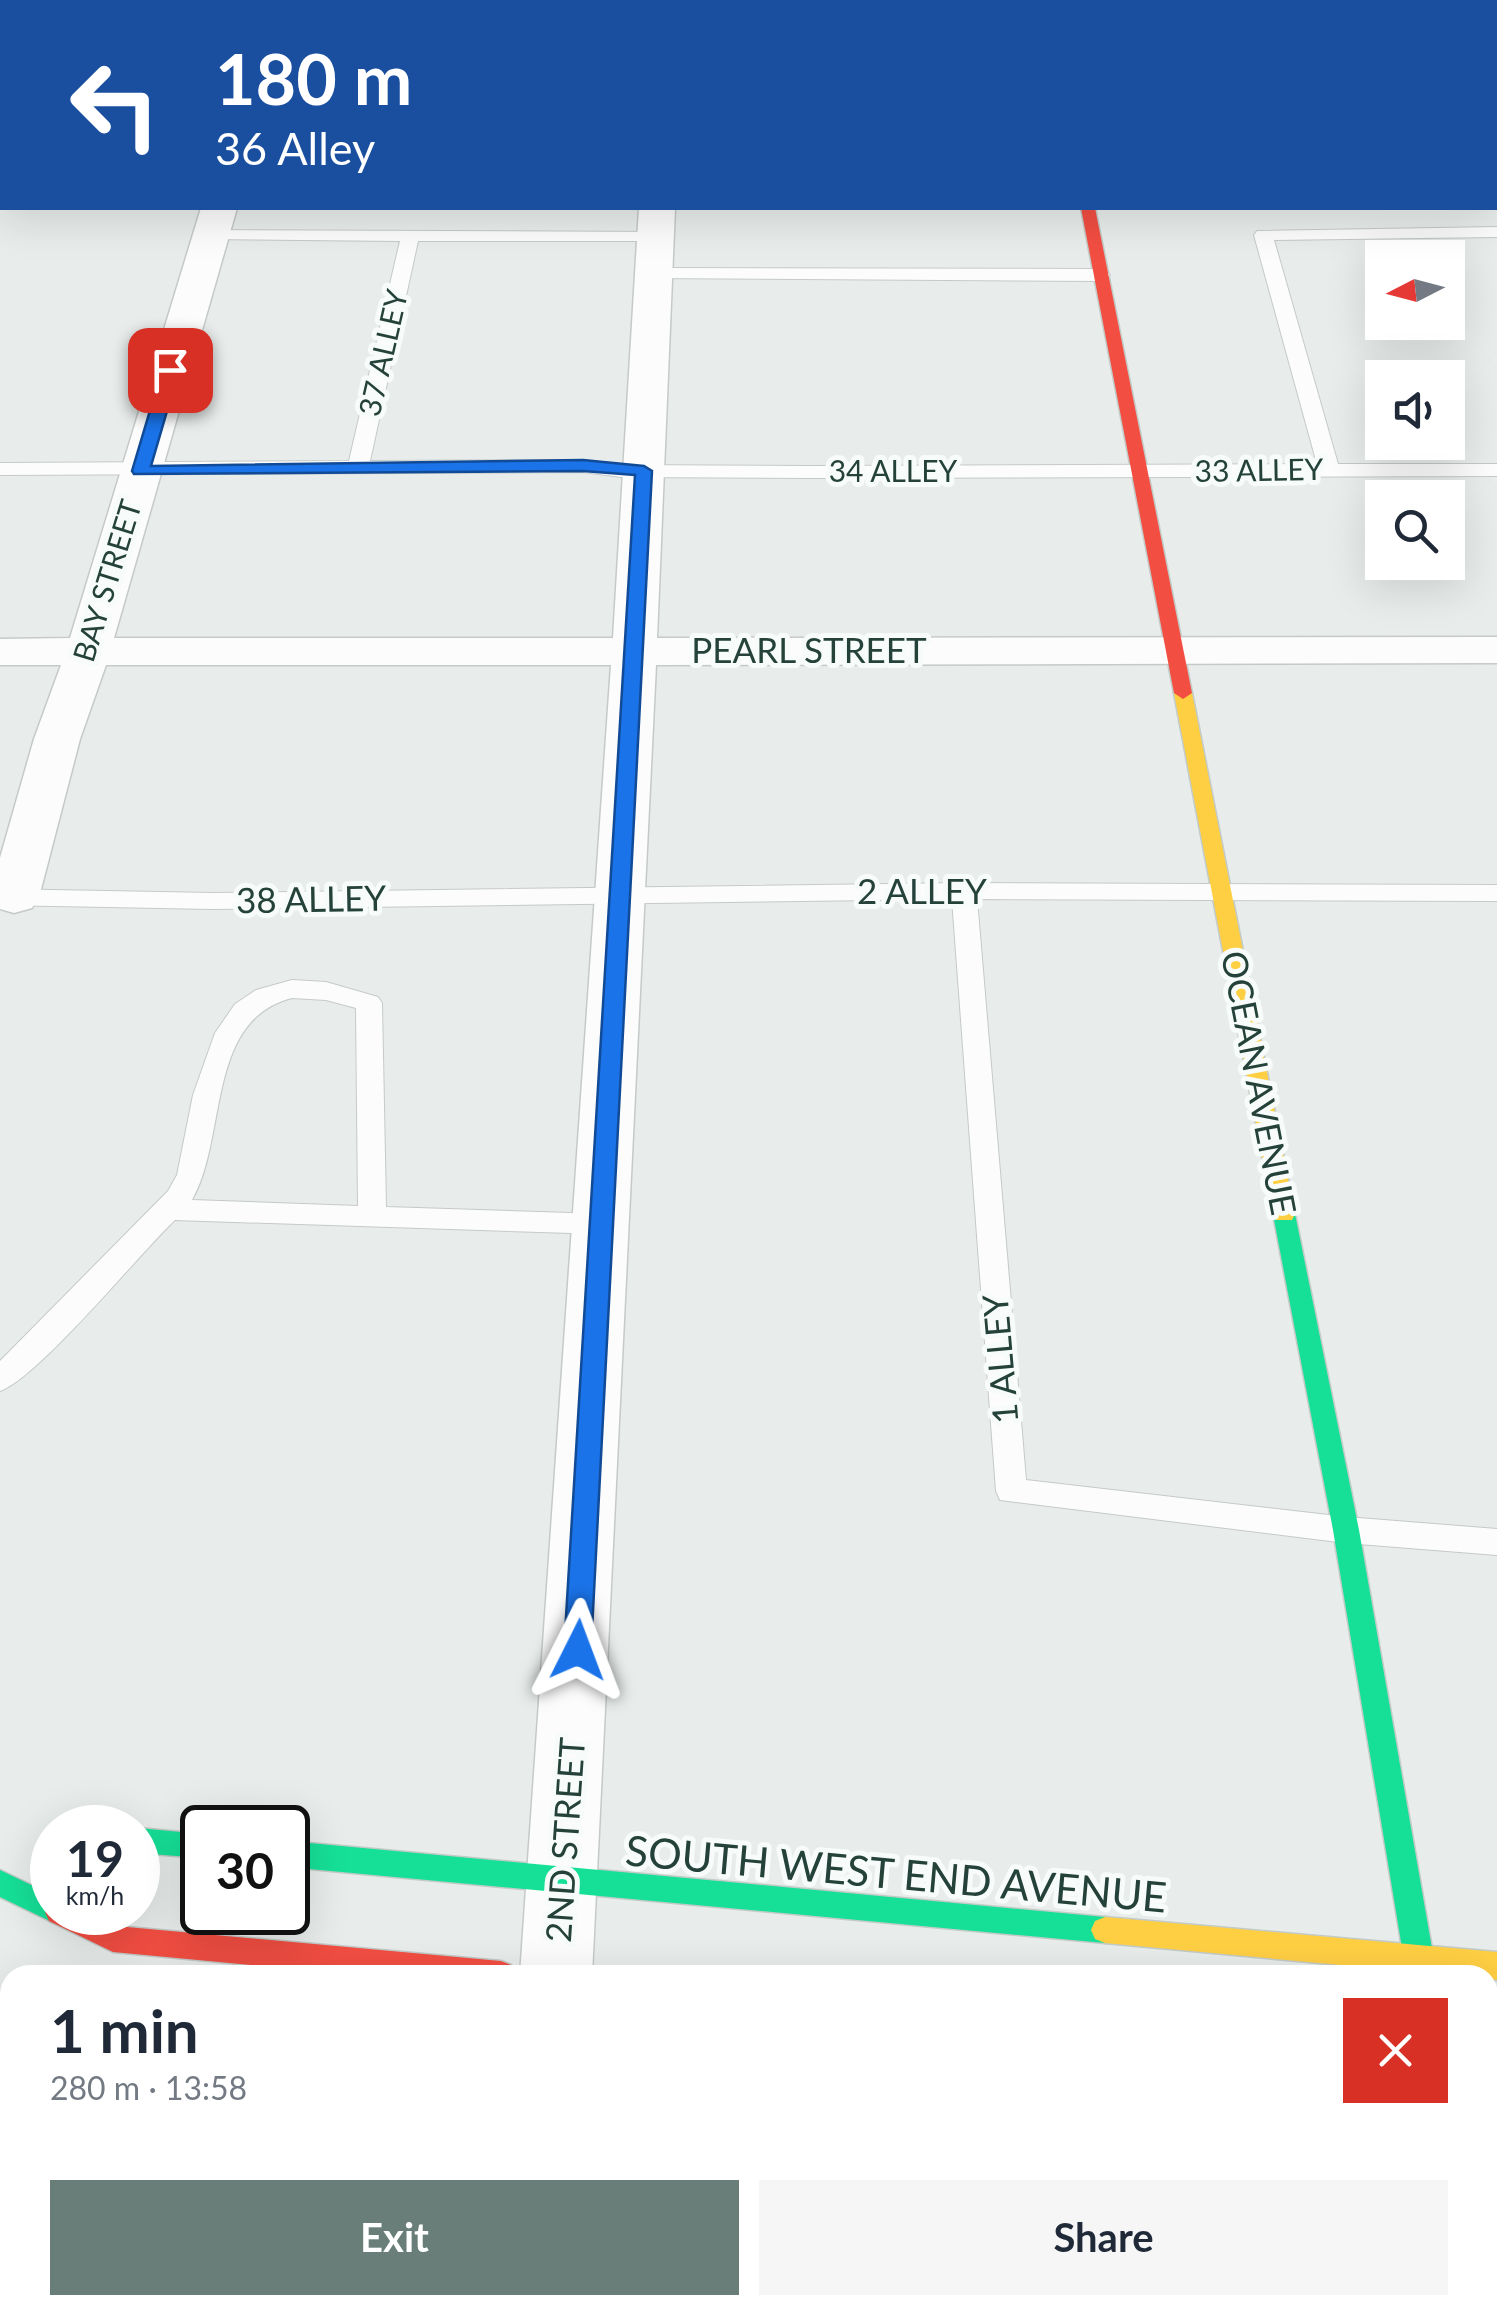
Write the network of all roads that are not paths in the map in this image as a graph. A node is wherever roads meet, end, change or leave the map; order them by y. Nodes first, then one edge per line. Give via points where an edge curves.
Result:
1 (1088, 210) edge
2 (215, 221) edge
3 (1497, 232) edge
4 (410, 237) junction
5 (655, 239) edge
6 (1102, 275) junction
7 (358, 468) junction
8 (0, 469) edge
9 (1329, 470) junction
10 (1497, 470) edge
11 (140, 471) junction
12 (644, 471) junction
13 (1142, 472) junction
14 (1497, 650) edge
15 (635, 651) junction
16 (0, 652) edge
17 (88, 652) junction
18 (1176, 652) junction
19 (964, 890) junction
20 (622, 895) junction
21 (1222, 895) junction
22 (7, 897) edge
23 (1495, 899) edge
24 (166, 1209) junction
25 (368, 1217) junction
26 (602, 1224) junction
27 (0, 1379) edge
28 (1346, 1530) junction
29 (1497, 1542) edge
30 (310, 1856) edge
31 (30, 1872) edge
32 (564, 1881) junction
33 (0, 1882) edge
34 (30, 1898) edge
35 (105, 1935) edge
36 (1177, 1956) edge
37 (1419, 1960) junction
38 (393, 1965) edge
39 (557, 1965) edge
40 (1484, 1965) edge

1 - 6 street, OCEAN AVENUE
2 - 4 lane
2 - 11 street, BAY STREET
3 - 9 lane via 1263,235
4 - 5 lane
4 - 7 lane, 37 ALLEY
5 - 6 lane
5 - 12 street, 2ND STREET
6 - 13 street, OCEAN AVENUE
7 - 11 lane, 34 ALLEY
7 - 12 lane, 34 ALLEY
8 - 11 lane, 34 ALLEY
9 - 10 lane, 33 ALLEY
9 - 13 lane, 33 ALLEY
11 - 17 street, BAY STREET
12 - 13 lane, 34 ALLEY
12 - 15 street, 2ND STREET
13 - 18 street, OCEAN AVENUE
14 - 18 street, PEARL STREET
15 - 17 street, PEARL STREET
15 - 18 street, PEARL STREET
15 - 20 street, 2ND STREET
16 - 17 street, PEARL STREET
17 - 22 street, BAY STREET
18 - 21 street, OCEAN AVENUE
19 - 20 lane, 2 ALLEY
19 - 21 lane, 2 ALLEY
19 - 28 lane, 1 ALLEY via 1012,1491
20 - 22 lane, 38 ALLEY via 213,902
20 - 26 street, 2ND STREET
21 - 23 lane, 2 ALLEY
21 - 28 street, OCEAN AVENUE
24 - 25 lane
24 - 25 lane via 186,1186 213,1064 236,1016 256,998 330,990 369,1004
24 - 27 lane
25 - 26 lane
26 - 32 street, 2ND STREET
28 - 29 lane
28 - 37 street, OCEAN AVENUE
30 - 32 street, SOUTH WEST END AVENUE
31 - 33 street
32 - 36 street, SOUTH WEST END AVENUE
32 - 39 street, 2ND STREET
33 - 34 street
35 - 38 street
36 - 37 street, SOUTH WEST END AVENUE
37 - 40 street, SOUTH WEST END AVENUE

